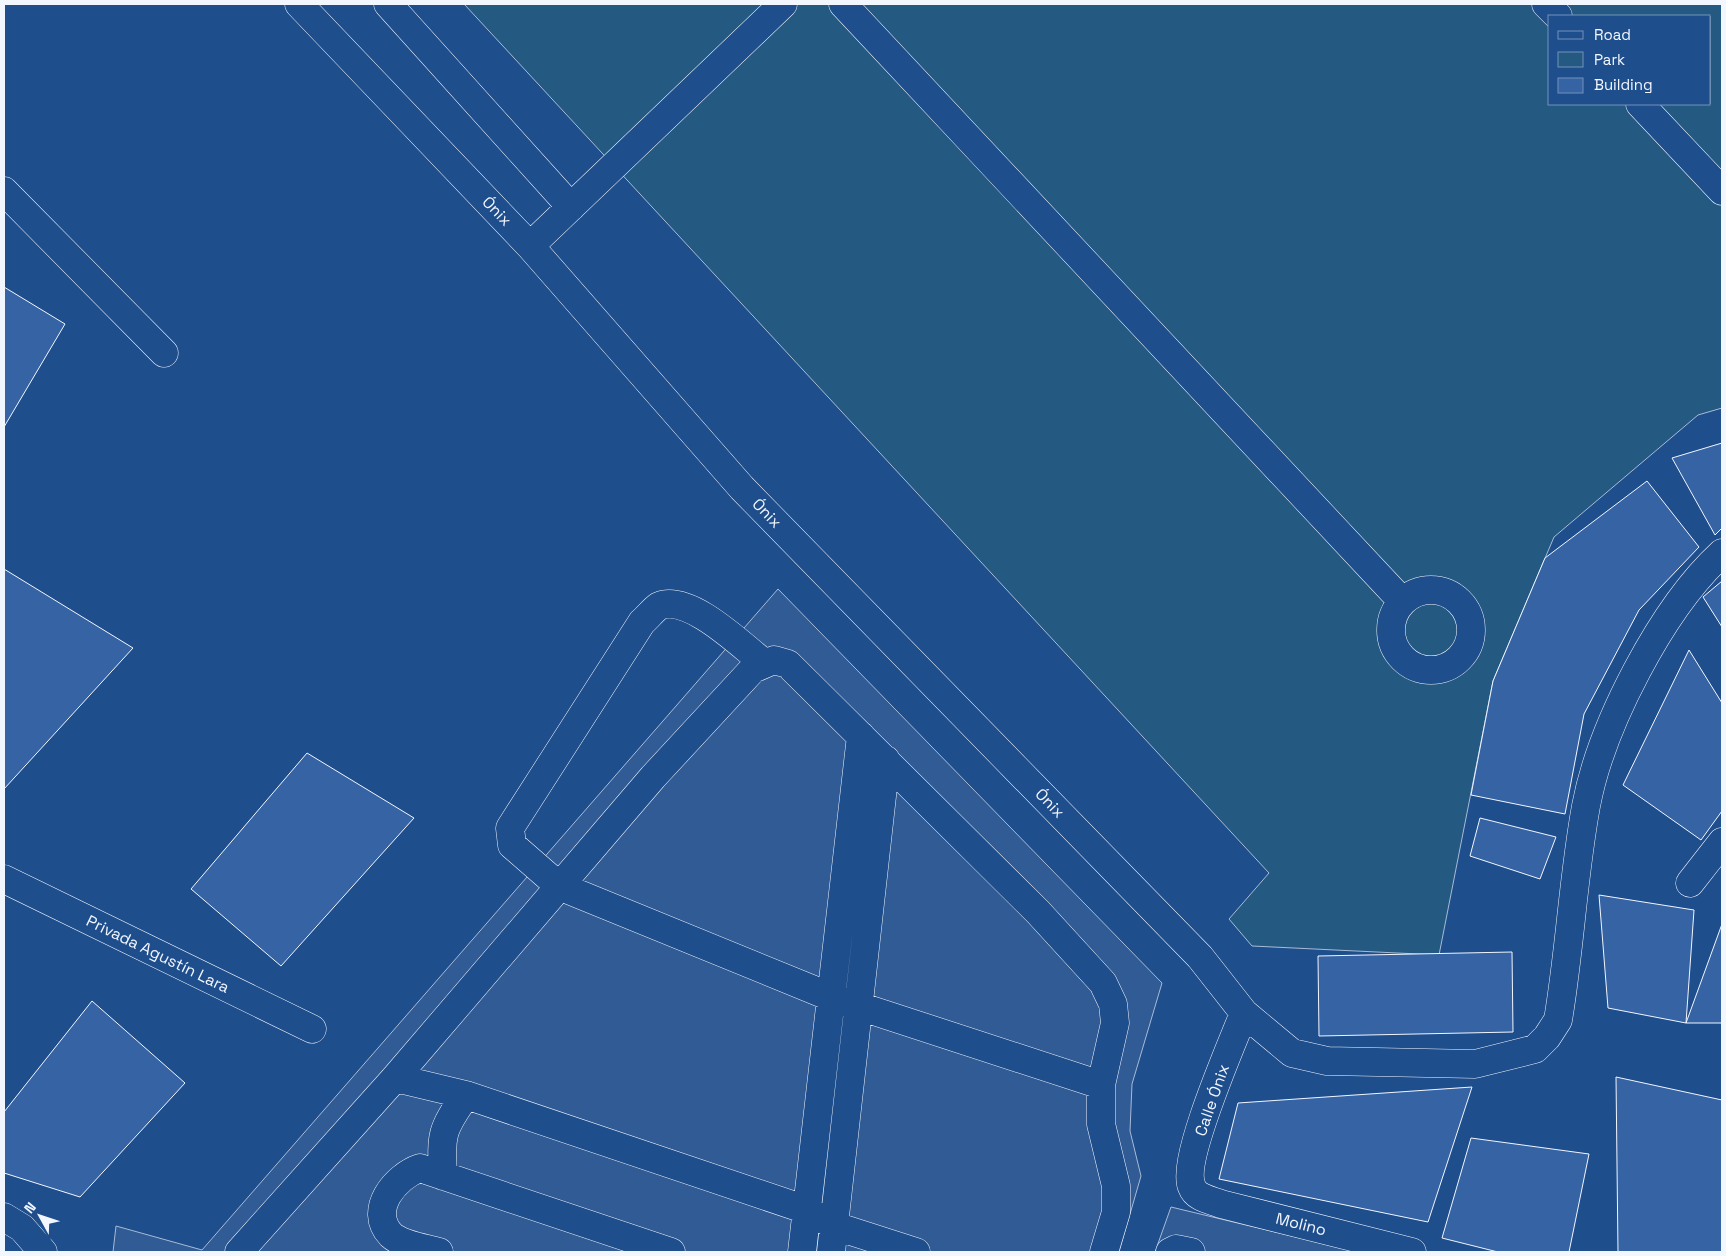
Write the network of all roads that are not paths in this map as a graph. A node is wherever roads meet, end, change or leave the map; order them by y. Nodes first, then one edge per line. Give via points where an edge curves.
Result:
1 (299, 4) edge
2 (388, 4) edge
3 (783, 4) edge
4 (843, 4) edge
5 (1546, 4) edge
6 (1557, 15) edge
7 (1641, 105) edge
8 (1722, 190) edge
9 (4, 191) edge
10 (571, 207) junction
11 (530, 246) junction
12 (164, 353) dead end
13 (1722, 554) edge
14 (1402, 601) dead end
15 (764, 663) junction
16 (861, 736) junction
17 (886, 760) junction
18 (1722, 842) edge
19 (849, 849) junction
20 (874, 858) junction
21 (4, 879) edge
22 (1690, 883) dead end
23 (559, 886) junction
24 (839, 922) junction
25 (867, 932) junction
26 (831, 997) junction
27 (860, 1005) junction
28 (1244, 1013) junction
29 (312, 1029) dead end
30 (823, 1068) junction
31 (396, 1078) junction
32 (850, 1078) junction
33 (1101, 1084) junction
34 (466, 1095) junction
35 (816, 1135) junction
36 (842, 1143) junction
37 (443, 1176) junction
38 (1192, 1189) joint
39 (807, 1210) junction
40 (4, 1217) edge
41 (833, 1239) edge
42 (43, 1252) edge
43 (239, 1252) edge
44 (438, 1252) edge
45 (671, 1252) edge
46 (802, 1252) edge
47 (916, 1252) edge
48 (1104, 1252) edge
49 (1170, 1252) edge
50 (1191, 1252) edge
51 (1412, 1252) edge

1 - 11 street, Ónix
2 - 10 street
3 - 10 street
4 - 14 street
5 - 6 street
7 - 8 street
9 - 12 street
10 - 11 street
11 - 28 street, Ónix via 742,488 1200,957
13 - 28 street, Ónix via 1703,571 1654,640 1607,732 1586,805 1558,1020 1535,1049 1475,1064 1327,1061 1292,1053
15 - 16 street via 774,660 788,664
15 - 23 street via 753,669 653,776
15 - 23 street via 701,614 680,604 659,606 642,622 510,828 512,845
16 - 17 street
16 - 19 street
17 - 20 street
17 - 33 street via 1038,912 1103,983 1113,1004 1115,1023
18 - 22 street
19 - 20 street
19 - 24 street
20 - 25 street
21 - 29 street, Privada Agustín Lara
23 - 26 street
23 - 31 street
24 - 25 street
24 - 26 street
25 - 27 street
26 - 27 street
26 - 30 street
27 - 32 street
27 - 33 street
28 - 38 street, Calle Ónix via 1204,1119 1191,1164 1189,1179
30 - 32 street
30 - 35 street
31 - 34 street
31 - 43 street
32 - 36 street
33 - 48 street via 1101,1124 1116,1186 1116,1212
34 - 37 street via 449,1118 441,1140
34 - 39 street
35 - 36 street
35 - 39 street
36 - 41 street
37 - 44 street via 420,1168 411,1171 388,1192 383,1206 384,1223 391,1234 399,1240
37 - 45 street
38 - 51 street, Molino via 1200,1196 1221,1204
39 - 41 street
39 - 46 street
40 - 42 street via 22,1228
41 - 47 street
49 - 50 street via 1176,1248

